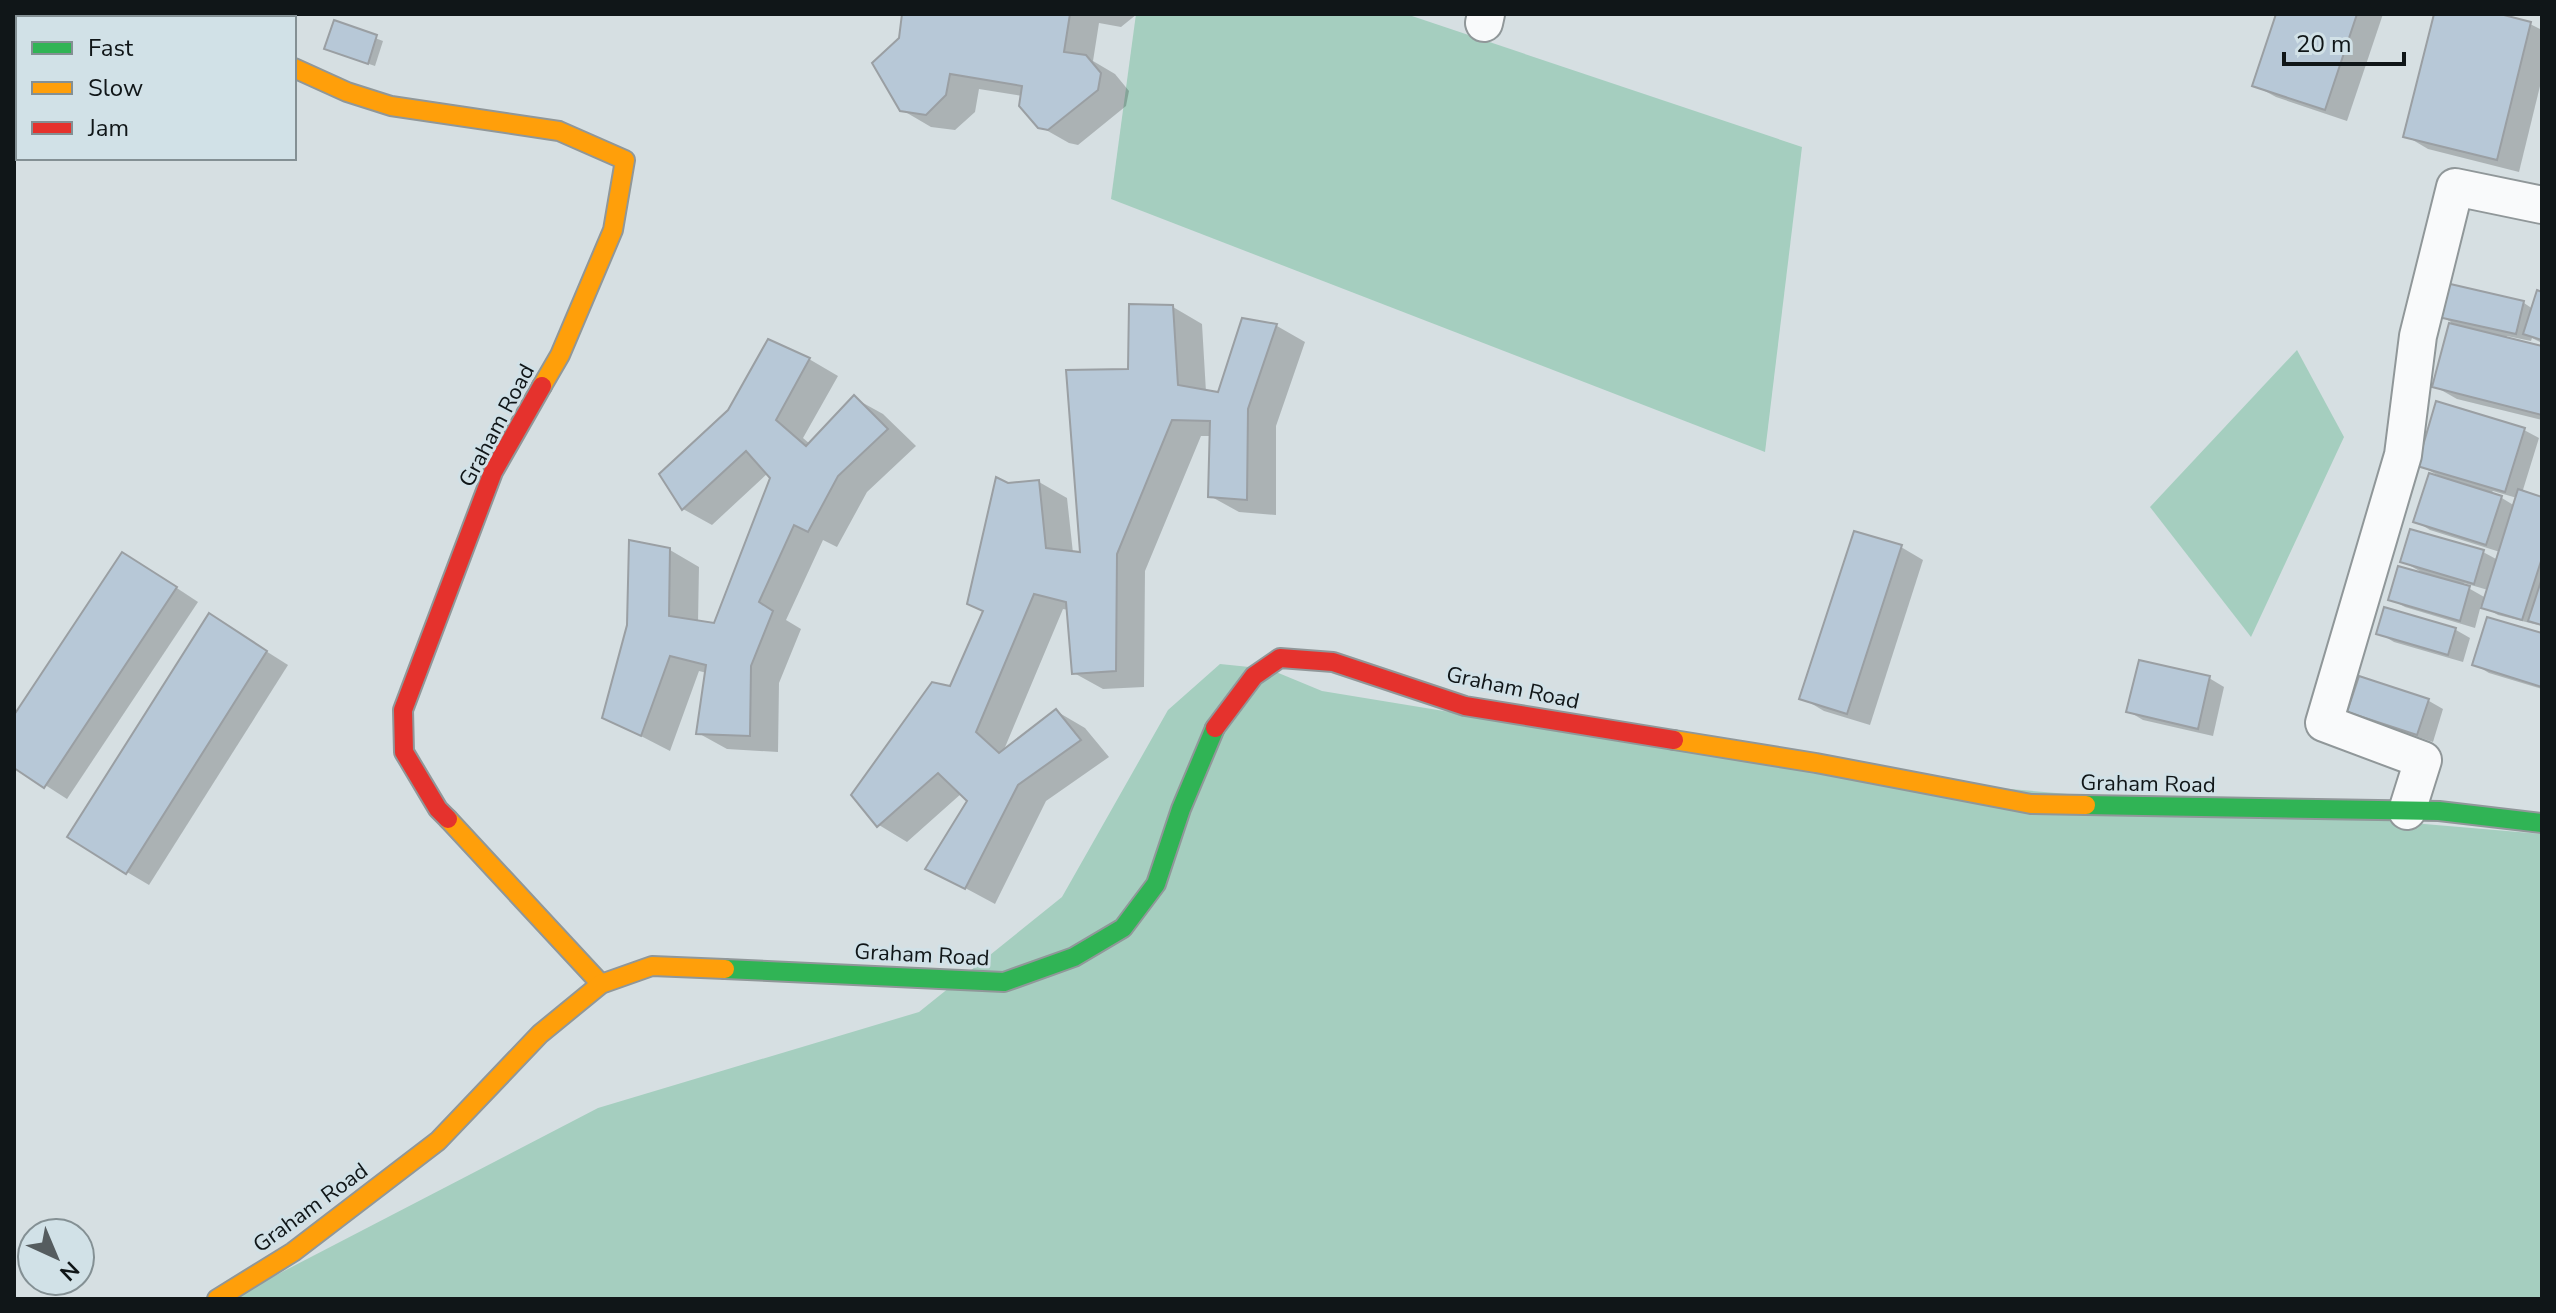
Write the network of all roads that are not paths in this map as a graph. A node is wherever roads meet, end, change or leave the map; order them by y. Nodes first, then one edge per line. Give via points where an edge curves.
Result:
1 (296, 69) edge
2 (2542, 205) edge
3 (2407, 811) junction
4 (2542, 823) edge
5 (601, 984) junction
6 (217, 1299) edge

1 - 5 street, Graham Road via 391,106 559,131 625,160 613,230 560,355 493,472 403,710 404,752 438,809
2 - 3 street via 2455,187 2418,336 2403,455 2324,723 2423,760
3 - 4 street, Graham Road
3 - 5 street, Graham Road via 2031,804 1465,706 1333,662 1280,658 1254,676 1216,726 1156,884 1123,928 1074,957 1004,982 652,966
5 - 6 street, Graham Road via 540,1034 438,1141 293,1252

